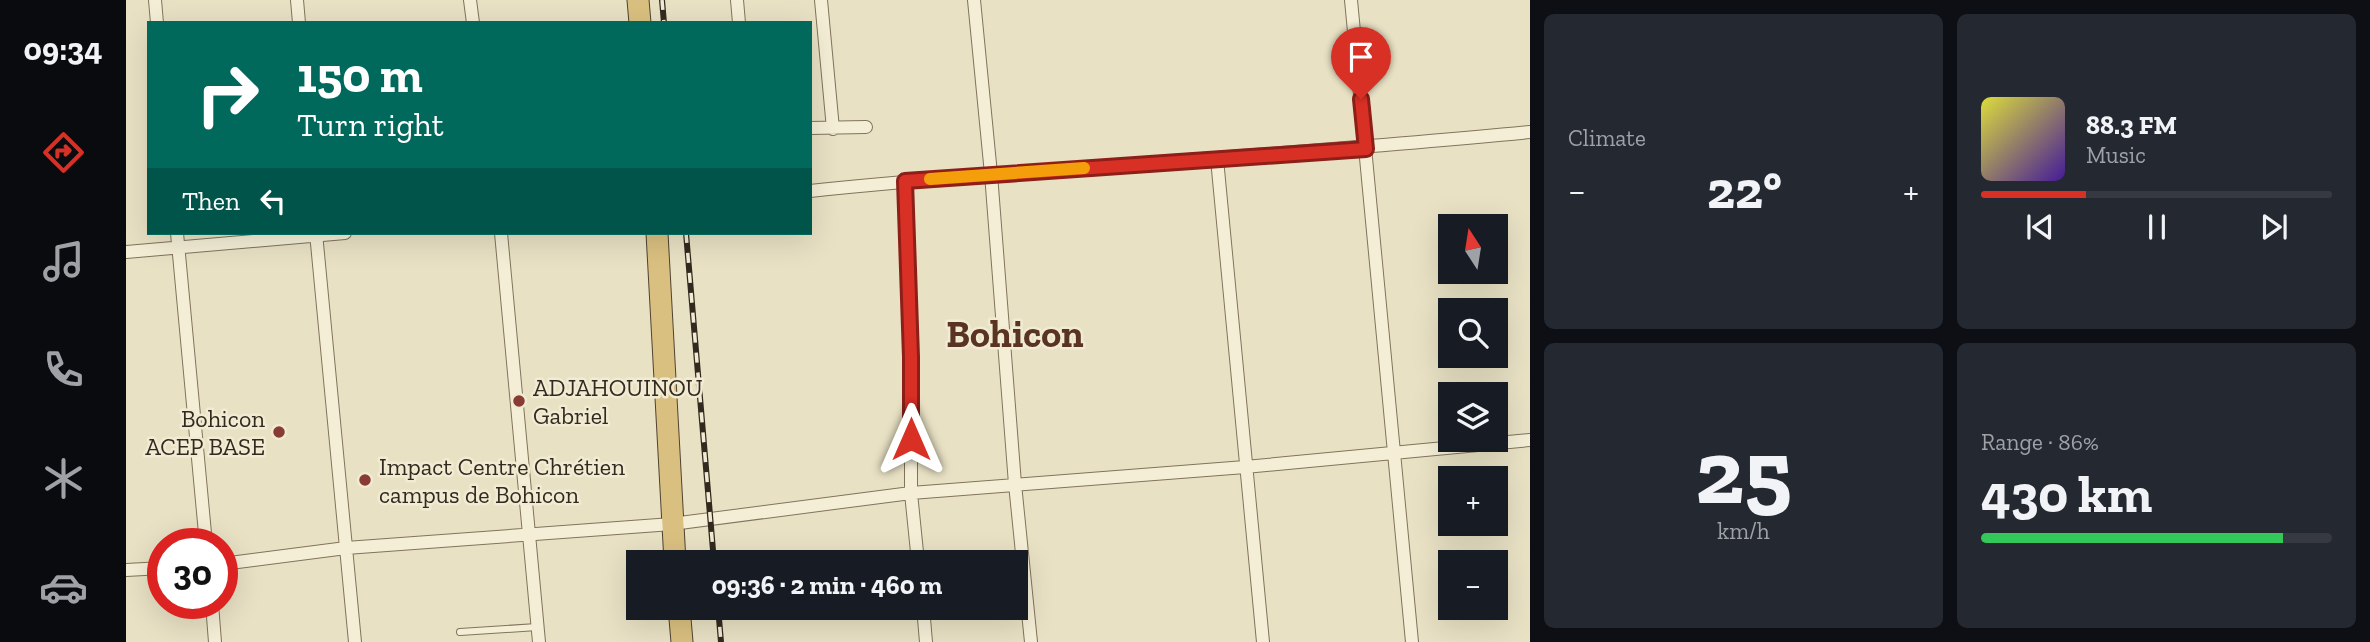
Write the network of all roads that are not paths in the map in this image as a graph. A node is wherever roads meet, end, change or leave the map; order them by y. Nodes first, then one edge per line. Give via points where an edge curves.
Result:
1 (155, 0) edge
2 (297, 0) edge
3 (470, 0) edge
4 (638, 0) edge
5 (737, 0) edge
6 (821, 0) edge
7 (974, 0) edge
8 (1351, 0) edge
9 (157, 21) edge
10 (299, 21) edge
11 (474, 21) edge
12 (640, 21) edge
13 (739, 21) edge
14 (866, 127) dead end
15 (812, 128) edge
16 (833, 129) junction
17 (1530, 132) edge
18 (1366, 149) junction
19 (1217, 159) junction
20 (991, 174) junction
21 (905, 181) junction
22 (812, 191) edge
23 (177, 235) edge
24 (307, 235) edge
25 (316, 235) edge
26 (501, 235) edge
27 (657, 235) edge
28 (179, 249) junction
29 (126, 252) edge
30 (1530, 440) edge
31 (1393, 453) junction
32 (1245, 467) junction
33 (1015, 484) junction
34 (911, 493) junction
35 (671, 524) junction
36 (205, 528) edge
37 (527, 533) junction
38 (346, 548) junction
39 (674, 550) edge
40 (917, 550) edge
41 (238, 562) edge
42 (147, 569) edge
43 (126, 570) edge
44 (213, 619) edge
45 (680, 620) edge
46 (924, 620) edge
47 (537, 627) junction
48 (460, 632) dead end
49 (215, 642) edge
50 (355, 642) edge
51 (539, 642) edge
52 (682, 642) edge
53 (926, 642) edge
54 (1031, 642) edge
55 (1263, 642) edge
56 (1412, 642) edge

1 - 9 street
2 - 10 street
3 - 11 street
4 - 12 highway
5 - 13 street
6 - 16 street
7 - 20 street
8 - 18 street
14 - 16 street
15 - 16 street
17 - 18 street
18 - 19 street
18 - 31 street
19 - 20 street
19 - 32 street
20 - 21 street
20 - 33 street
21 - 22 street
21 - 34 street
23 - 28 street
24 - 28 street
25 - 38 street
26 - 37 street
27 - 35 highway
28 - 29 street
28 - 36 street
30 - 31 street
31 - 32 street
31 - 56 street
32 - 33 street
32 - 55 street
33 - 34 street
33 - 54 street
34 - 35 street
34 - 40 street
35 - 37 street
35 - 39 highway
37 - 38 street
37 - 47 street
38 - 41 street
38 - 50 street
42 - 43 street
44 - 49 street
45 - 52 highway
46 - 53 street
47 - 48 lane
47 - 51 street

